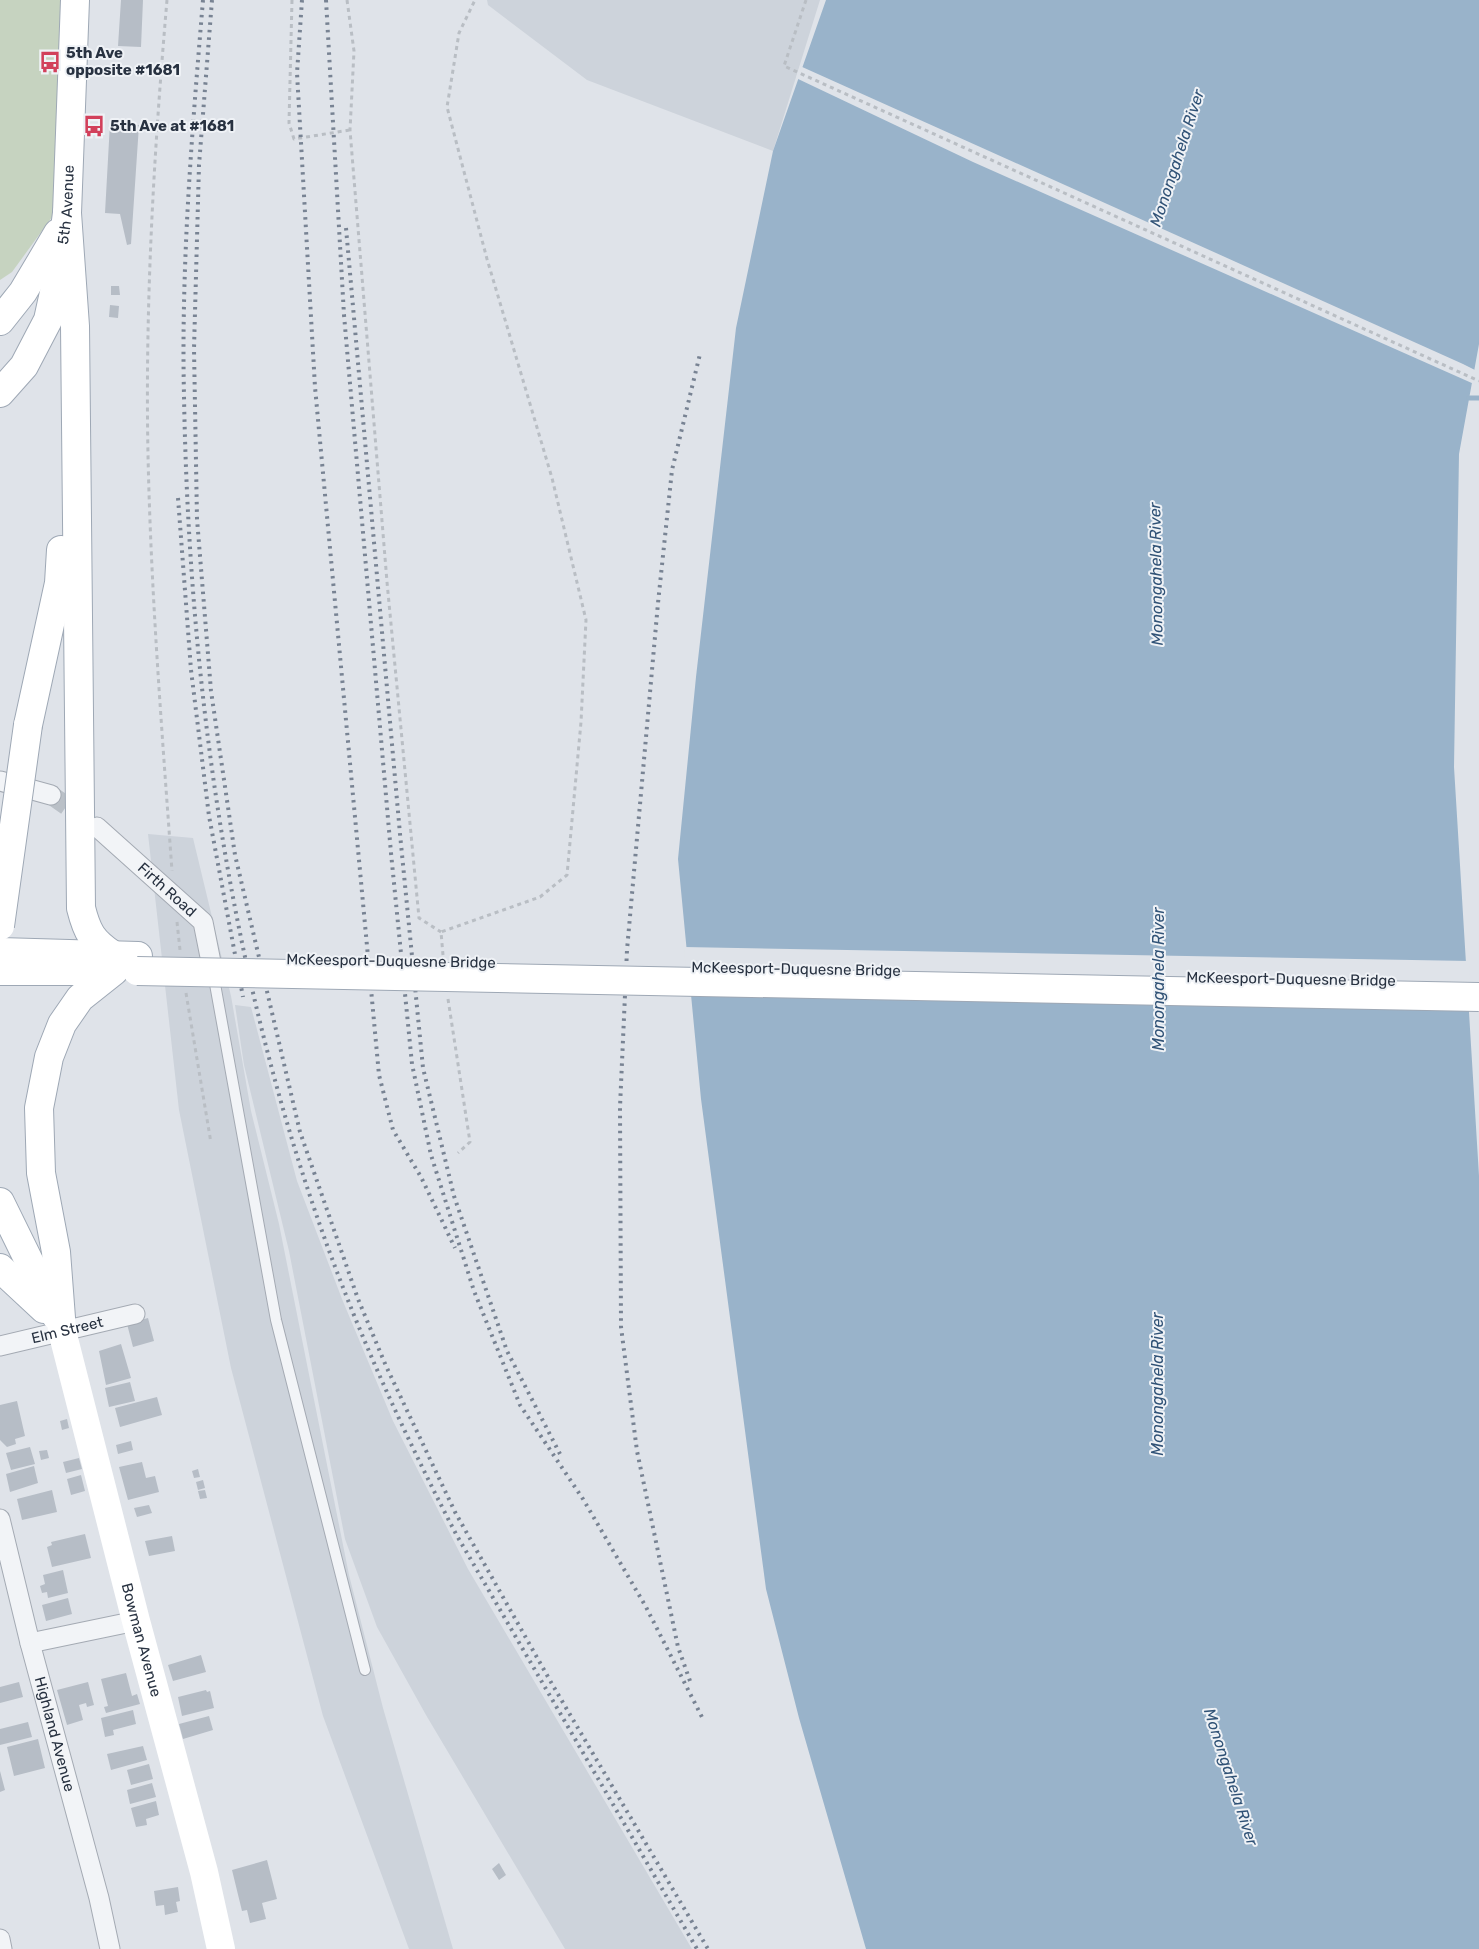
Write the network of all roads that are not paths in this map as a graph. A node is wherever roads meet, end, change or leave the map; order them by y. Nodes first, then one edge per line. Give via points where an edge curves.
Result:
1 (75, 0) edge
2 (68, 213) junction
3 (0, 321) edge
4 (75, 326) junction
5 (0, 393) edge
6 (0, 781) edge
7 (52, 795) tunnel mouth
8 (97, 827) tunnel mouth
9 (0, 926) edge
10 (0, 940) edge
11 (0, 952) edge
12 (39, 962) junction
13 (125, 963) junction
14 (212, 967) joint
15 (0, 971) edge
16 (1479, 983) edge
17 (0, 984) edge
18 (1479, 997) edge
19 (0, 1202) edge
20 (0, 1268) edge
21 (135, 1314) dead end
22 (62, 1331) junction
23 (0, 1346) edge
24 (0, 1519) edge
25 (136, 1621) junction
26 (30, 1643) junction
27 (365, 1670) dead end
28 (0, 1939) edge
29 (2, 1949) edge
30 (110, 1949) edge
31 (221, 1949) edge

1 - 2 main road, 5th Avenue
2 - 3 main road via 51,248
2 - 4 main road
2 - 5 main road, 5th Avenue via 48,320 24,366
4 - 9 main road, bridge via 59,583 28,725
4 - 13 main road via 81,908 86,930 98,945
6 - 7 street
8 - 14 street, Firth Road via 203,922
10 - 12 main road
11 - 12 main road
12 - 13 main road
12 - 15 main road
12 - 17 main road
13 - 16 main road, McKeesport-Duquesne Bridge
13 - 18 main road, McKeesport-Duquesne Bridge, bridge
13 - 22 main road via 80,998 62,1024 49,1056 39,1108 42,1173 56,1252
14 - 27 lane via 276,1320
19 - 22 main road
20 - 22 main road via 33,1297
21 - 22 street, Elm Street
22 - 23 street, Elm Street
22 - 25 main road, Bowman Avenue
24 - 26 street, Highland Avenue
25 - 26 street
25 - 31 main road, Bowman Avenue via 204,1872
26 - 30 street, Highland Avenue
28 - 29 street

